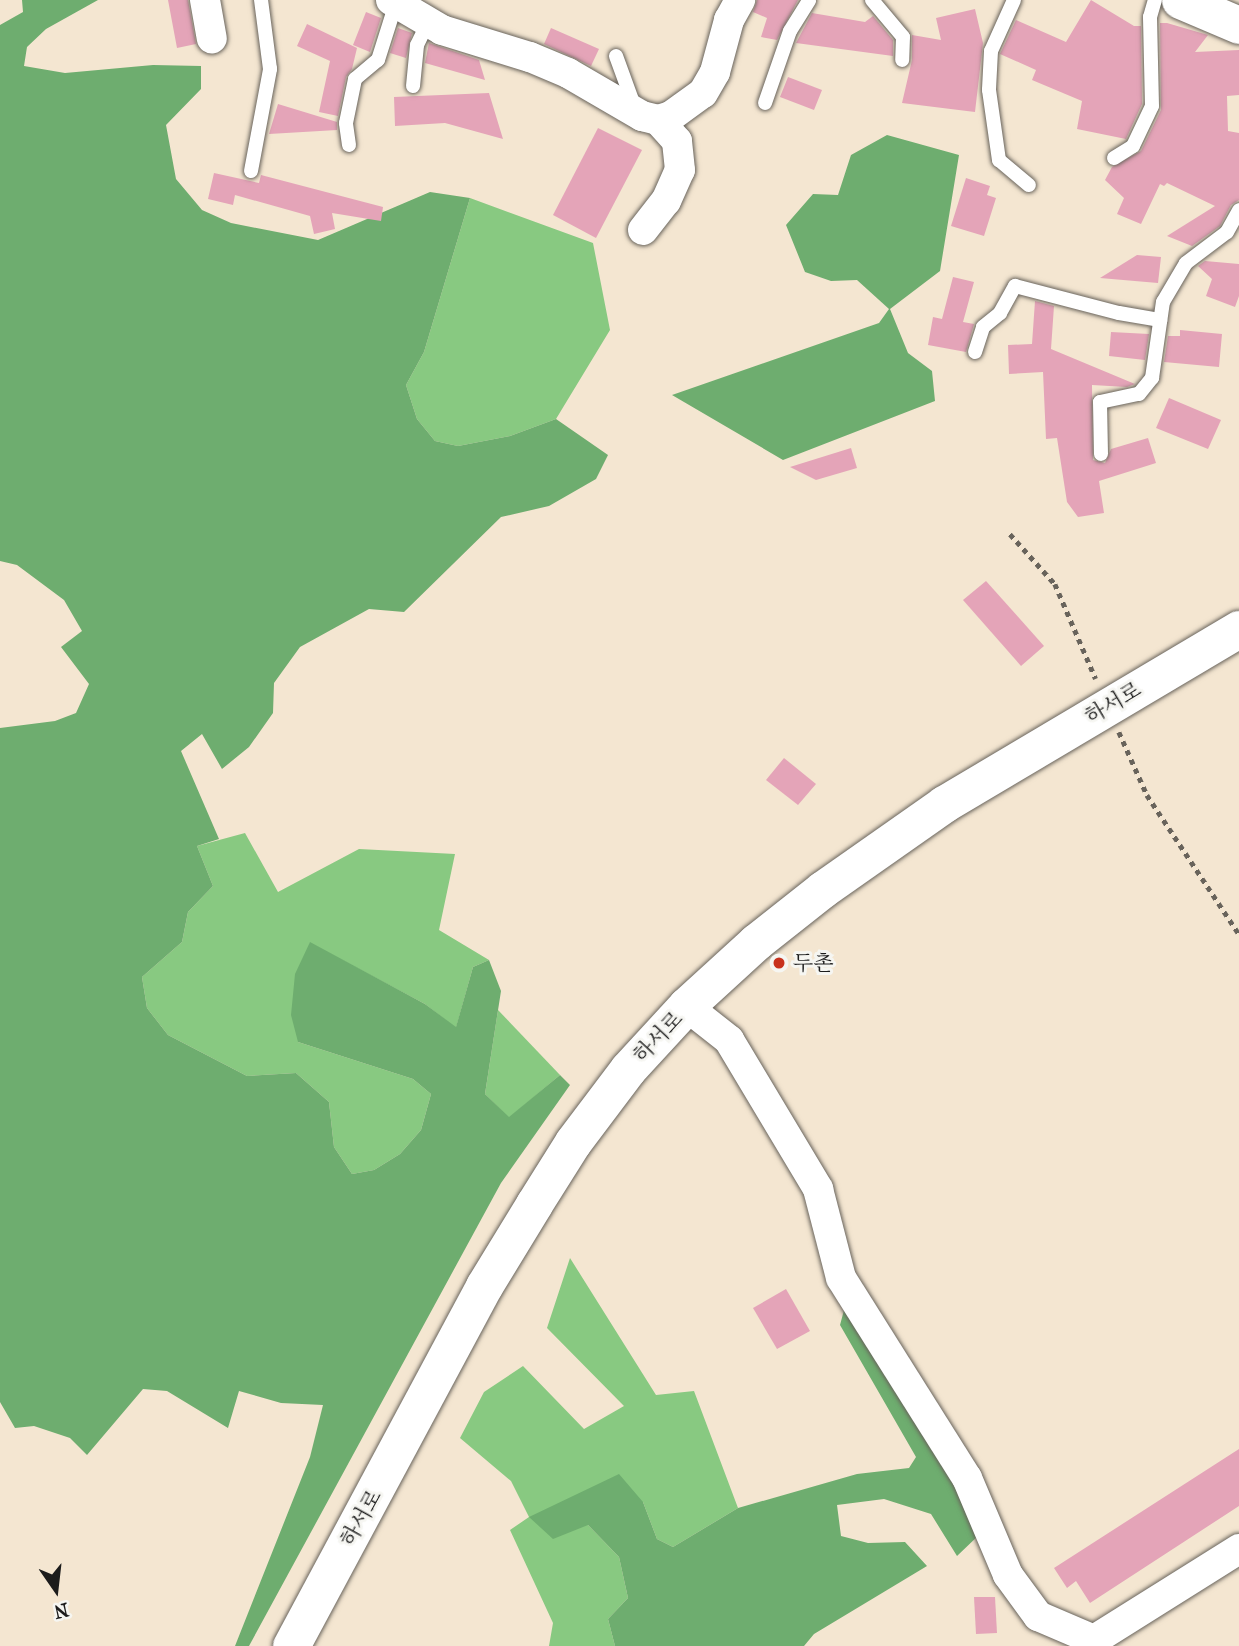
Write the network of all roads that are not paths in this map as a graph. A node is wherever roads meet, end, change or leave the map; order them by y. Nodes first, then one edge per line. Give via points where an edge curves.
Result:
1 (205, 0) edge
2 (261, 0) edge
3 (740, 0) edge
4 (809, 0) edge
5 (872, 0) edge
6 (1014, 0) edge
7 (1154, 0) edge
8 (1180, 0) edge
9 (393, 1) edge
10 (428, 22) junction
11 (1239, 25) edge
12 (212, 38) dead end
13 (616, 56) dead end
14 (902, 60) dead end
15 (413, 86) dead end
16 (765, 103) dead end
17 (628, 108) junction
18 (658, 120) junction
19 (349, 145) dead end
20 (1114, 158) dead end
21 (251, 171) dead end
22 (1029, 185) dead end
23 (1239, 210) edge
24 (643, 230) dead end
25 (1160, 320) junction
26 (975, 352) dead end
27 (1101, 454) dead end
28 (1239, 629) edge
29 (686, 1006) junction
30 (1239, 1549) edge
31 (1094, 1643) edge
32 (290, 1646) edge

1 - 12 street
2 - 21 lane via 270,69
3 - 18 street via 704,93
4 - 16 lane via 790,31
5 - 14 lane via 903,37
6 - 22 lane via 991,51 989,90 999,160
7 - 20 lane via 1150,17 1152,106 1133,146
8 - 11 street
9 - 10 street
9 - 19 lane via 378,60 355,79 346,123
10 - 15 lane via 417,45
10 - 17 street via 568,72
13 - 17 lane via 632,100
17 - 18 street
18 - 24 street via 677,141 680,170 666,201
23 - 25 lane via 1227,232 1186,263 1163,302
25 - 26 lane via 1015,286 1000,313 983,327
25 - 27 lane via 1152,378 1139,394 1100,402
28 - 29 street, 하서로 via 944,804 756,942
29 - 31 street via 729,1040 817,1189 841,1278 967,1478 1007,1575 1038,1615
29 - 32 street, 하서로 via 628,1069 534,1204 484,1286
30 - 31 street

